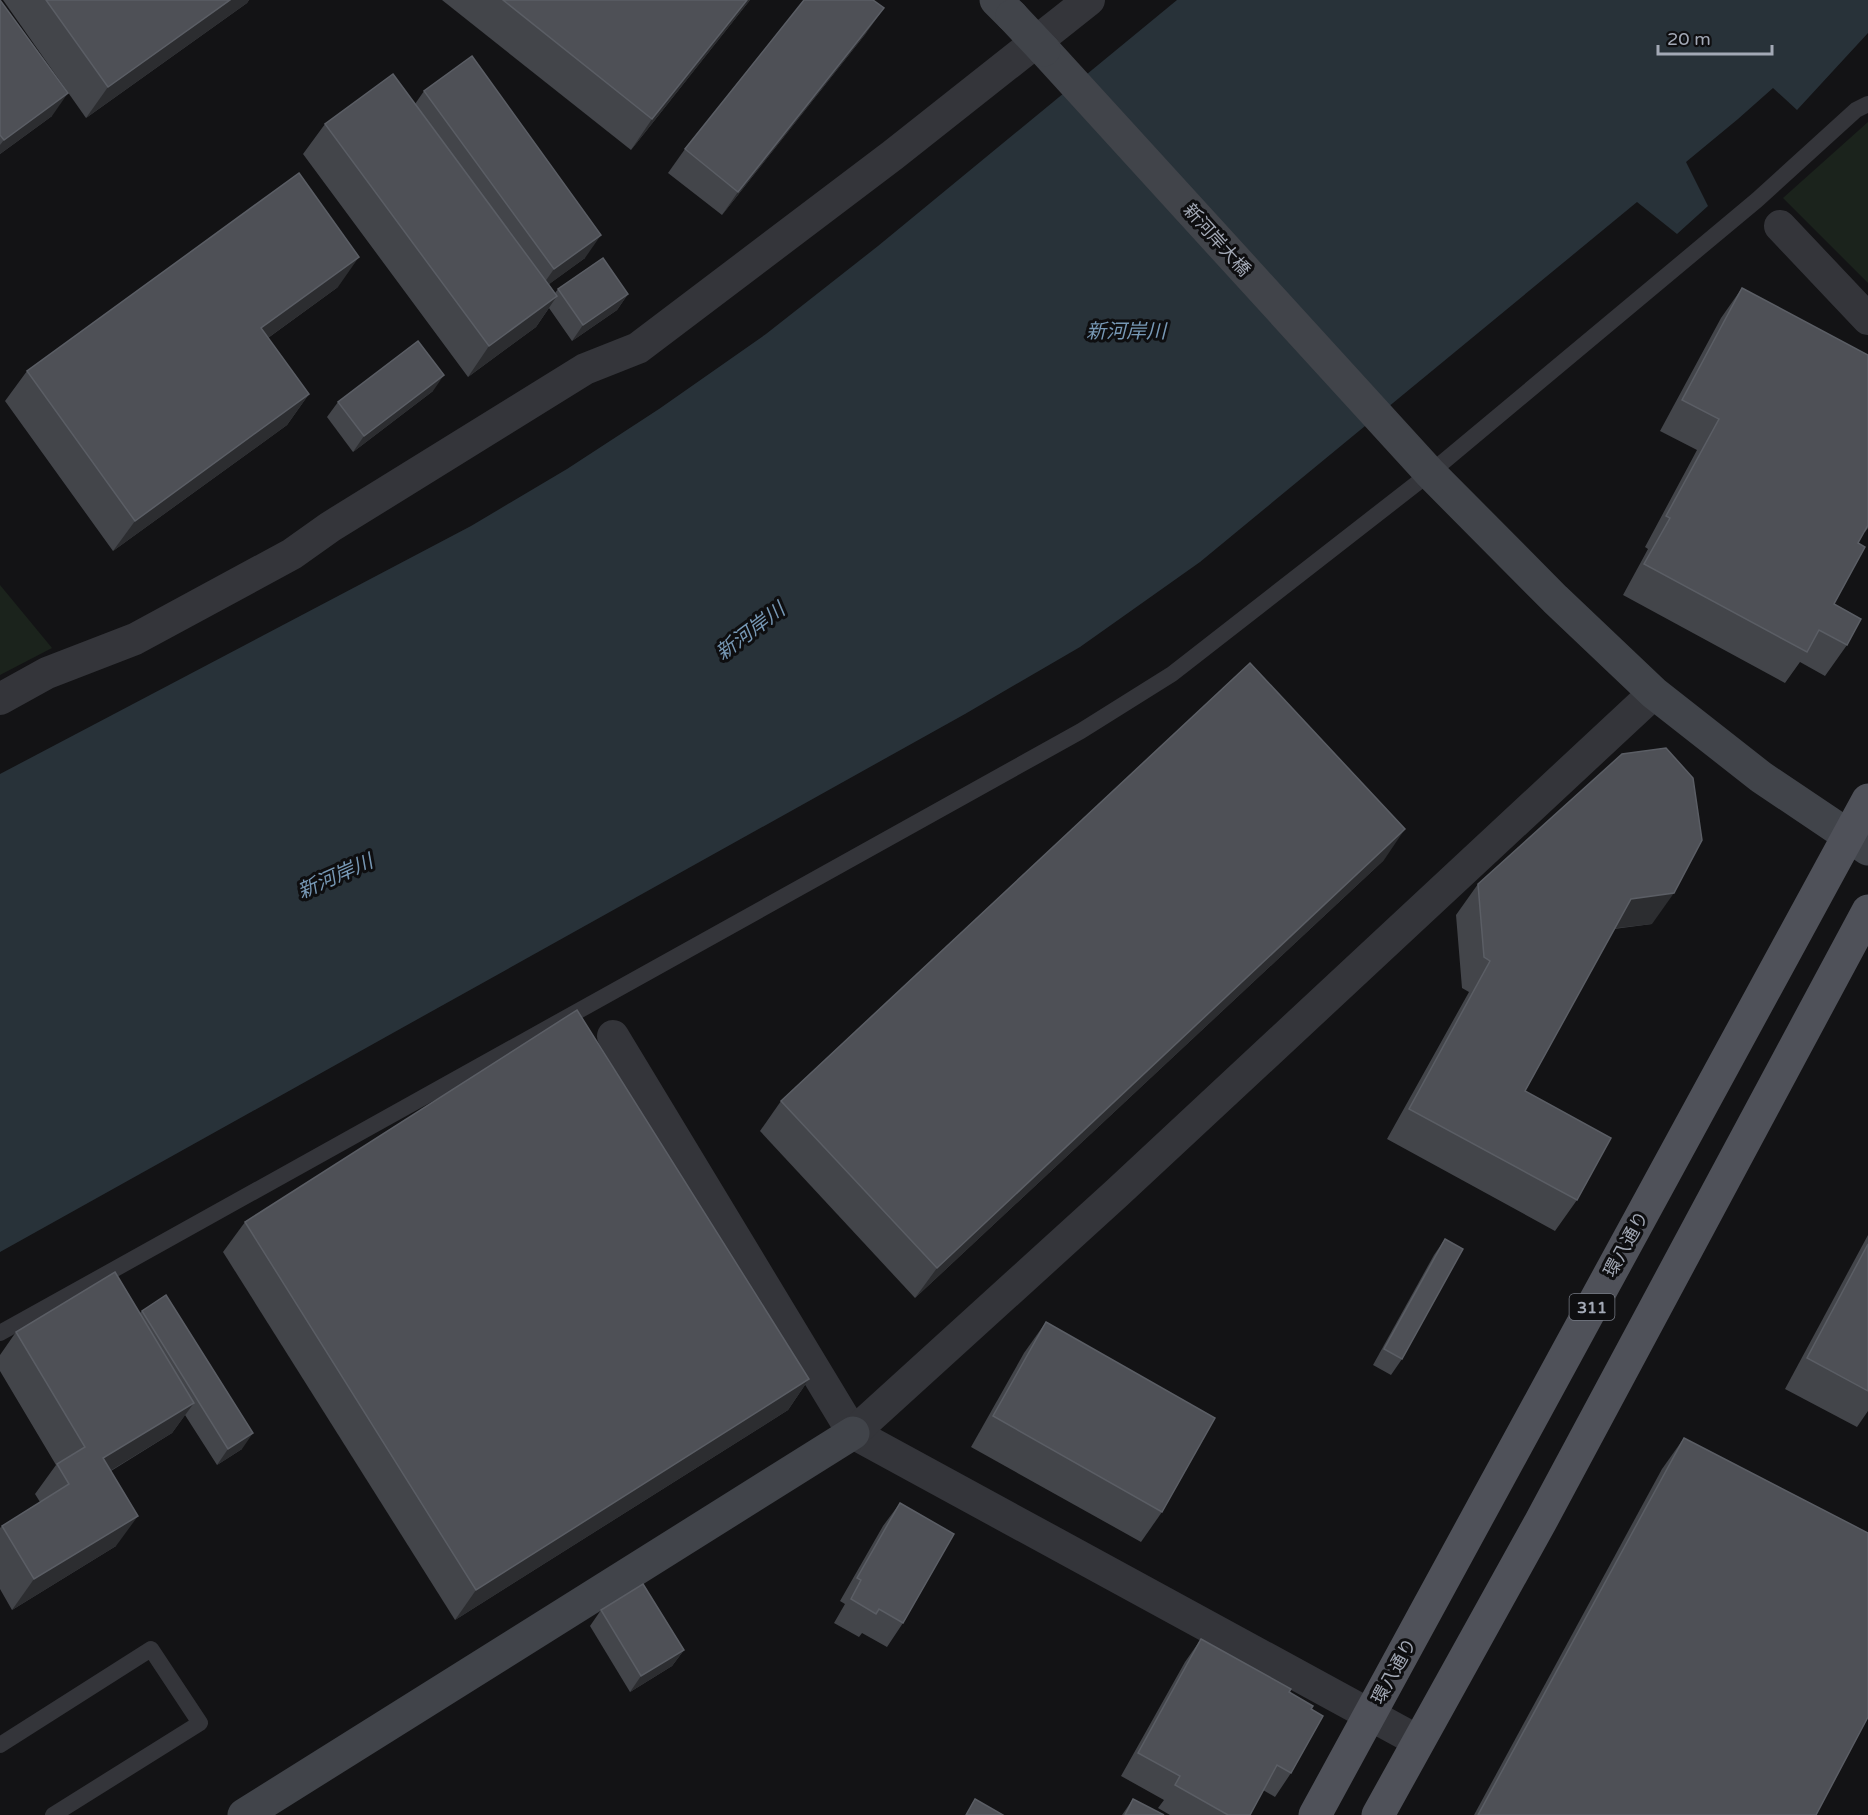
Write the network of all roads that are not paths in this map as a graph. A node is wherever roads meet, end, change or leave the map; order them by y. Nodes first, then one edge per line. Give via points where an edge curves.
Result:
1 (1089, 0) edge
2 (1004, 8) edge
3 (1864, 104) edge
4 (1780, 226) dead end
5 (1868, 319) edge
6 (1426, 468) junction
7 (1654, 693) junction
8 (0, 699) edge
9 (1868, 800) edge
10 (1858, 843) edge
11 (1868, 911) edge
12 (613, 1036) dead end
13 (0, 1333) edge
14 (853, 1433) junction
15 (1369, 1715) junction
16 (1418, 1741) junction
17 (0, 1745) edge
18 (53, 1815) edge
19 (244, 1815) edge
20 (1315, 1815) edge
21 (1378, 1815) edge

1 - 8 street via 638,348 585,369 292,554 135,639 47,674
2 - 6 street, 新河岸大橋, bridge
3 - 6 lane via 1757,200
4 - 5 street
6 - 7 street, 新河岸大橋 via 1555,600
6 - 13 lane via 1172,674 1081,730
7 - 10 street, 新河岸大橋 via 1761,777
7 - 14 street via 1118,1193
9 - 10 main road, 環八通り / 311
10 - 15 main road, 環八通り / 311
11 - 16 main road
12 - 14 street
14 - 15 street
14 - 19 street
15 - 16 street
15 - 20 main road, 環八通り / 311
16 - 21 main road
17 - 18 lane via 151,1649 200,1723

